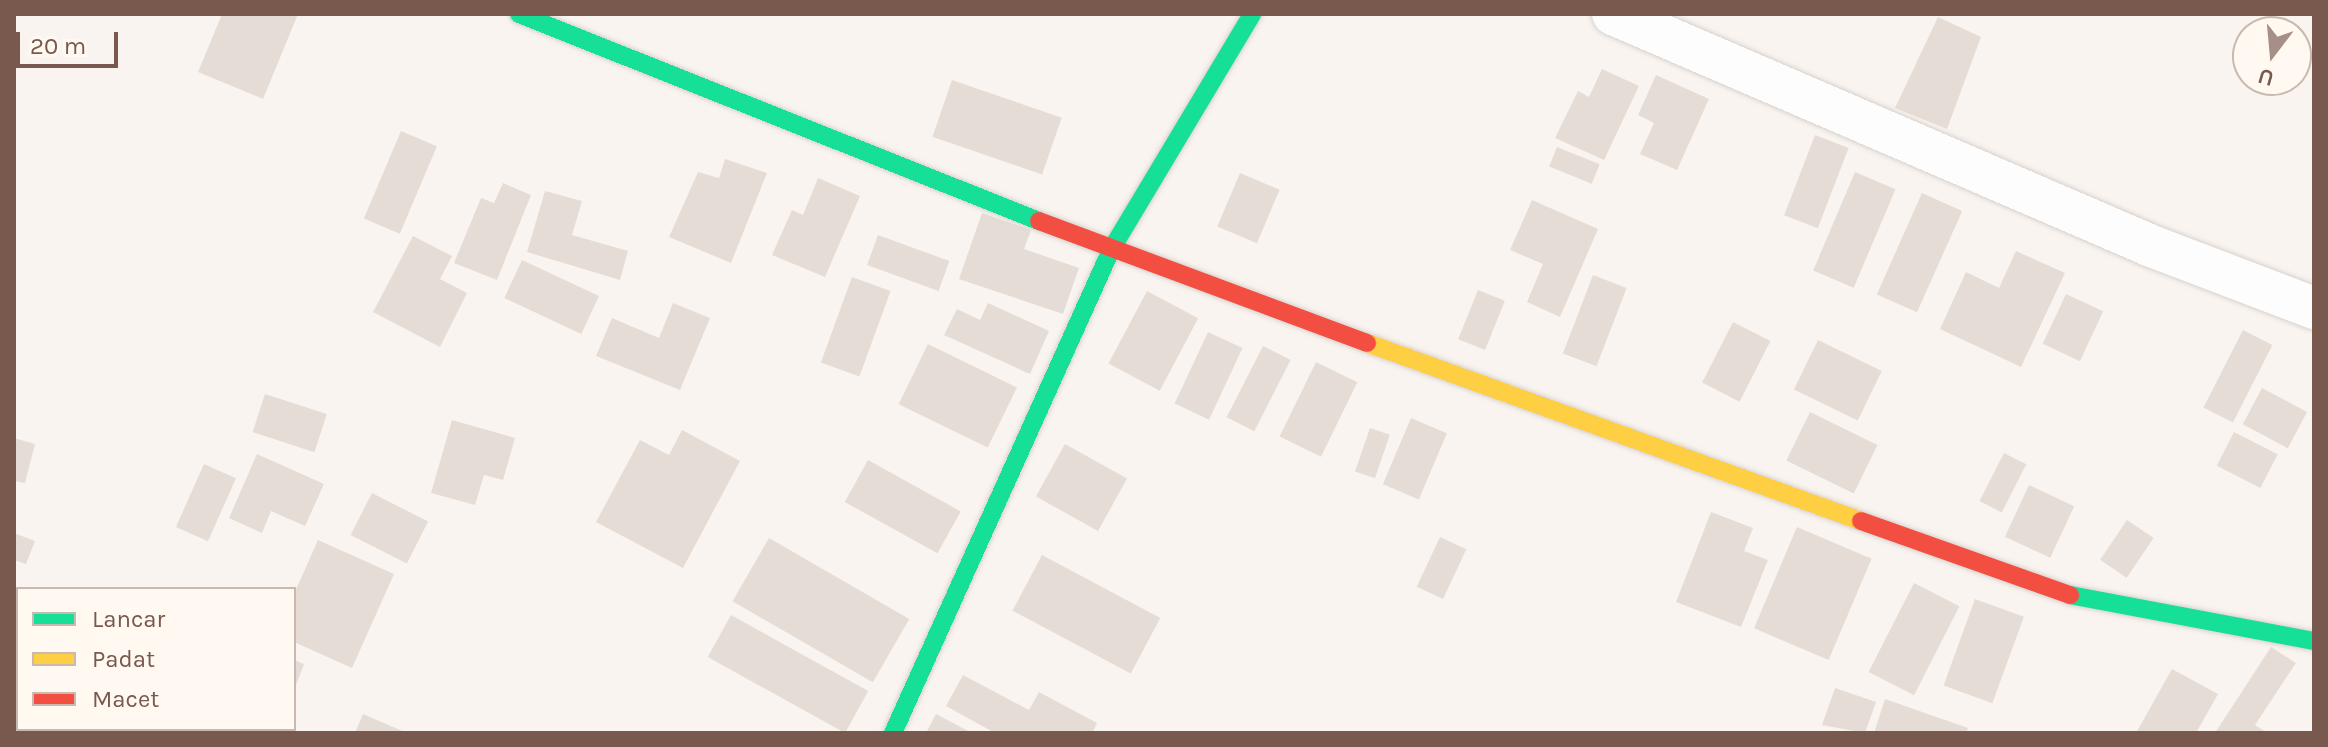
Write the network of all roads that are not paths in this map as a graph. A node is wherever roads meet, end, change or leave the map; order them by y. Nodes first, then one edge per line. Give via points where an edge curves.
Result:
1 (519, 14) edge
2 (1252, 14) edge
3 (1613, 14) edge
4 (1111, 250) junction
5 (2314, 308) edge
6 (2314, 641) edge
7 (14, 730) edge
8 (20, 733) edge
9 (893, 733) edge

1 - 4 street
2 - 4 street
3 - 5 street via 2075,214
4 - 6 street via 2104,606
4 - 9 street
7 - 8 street

